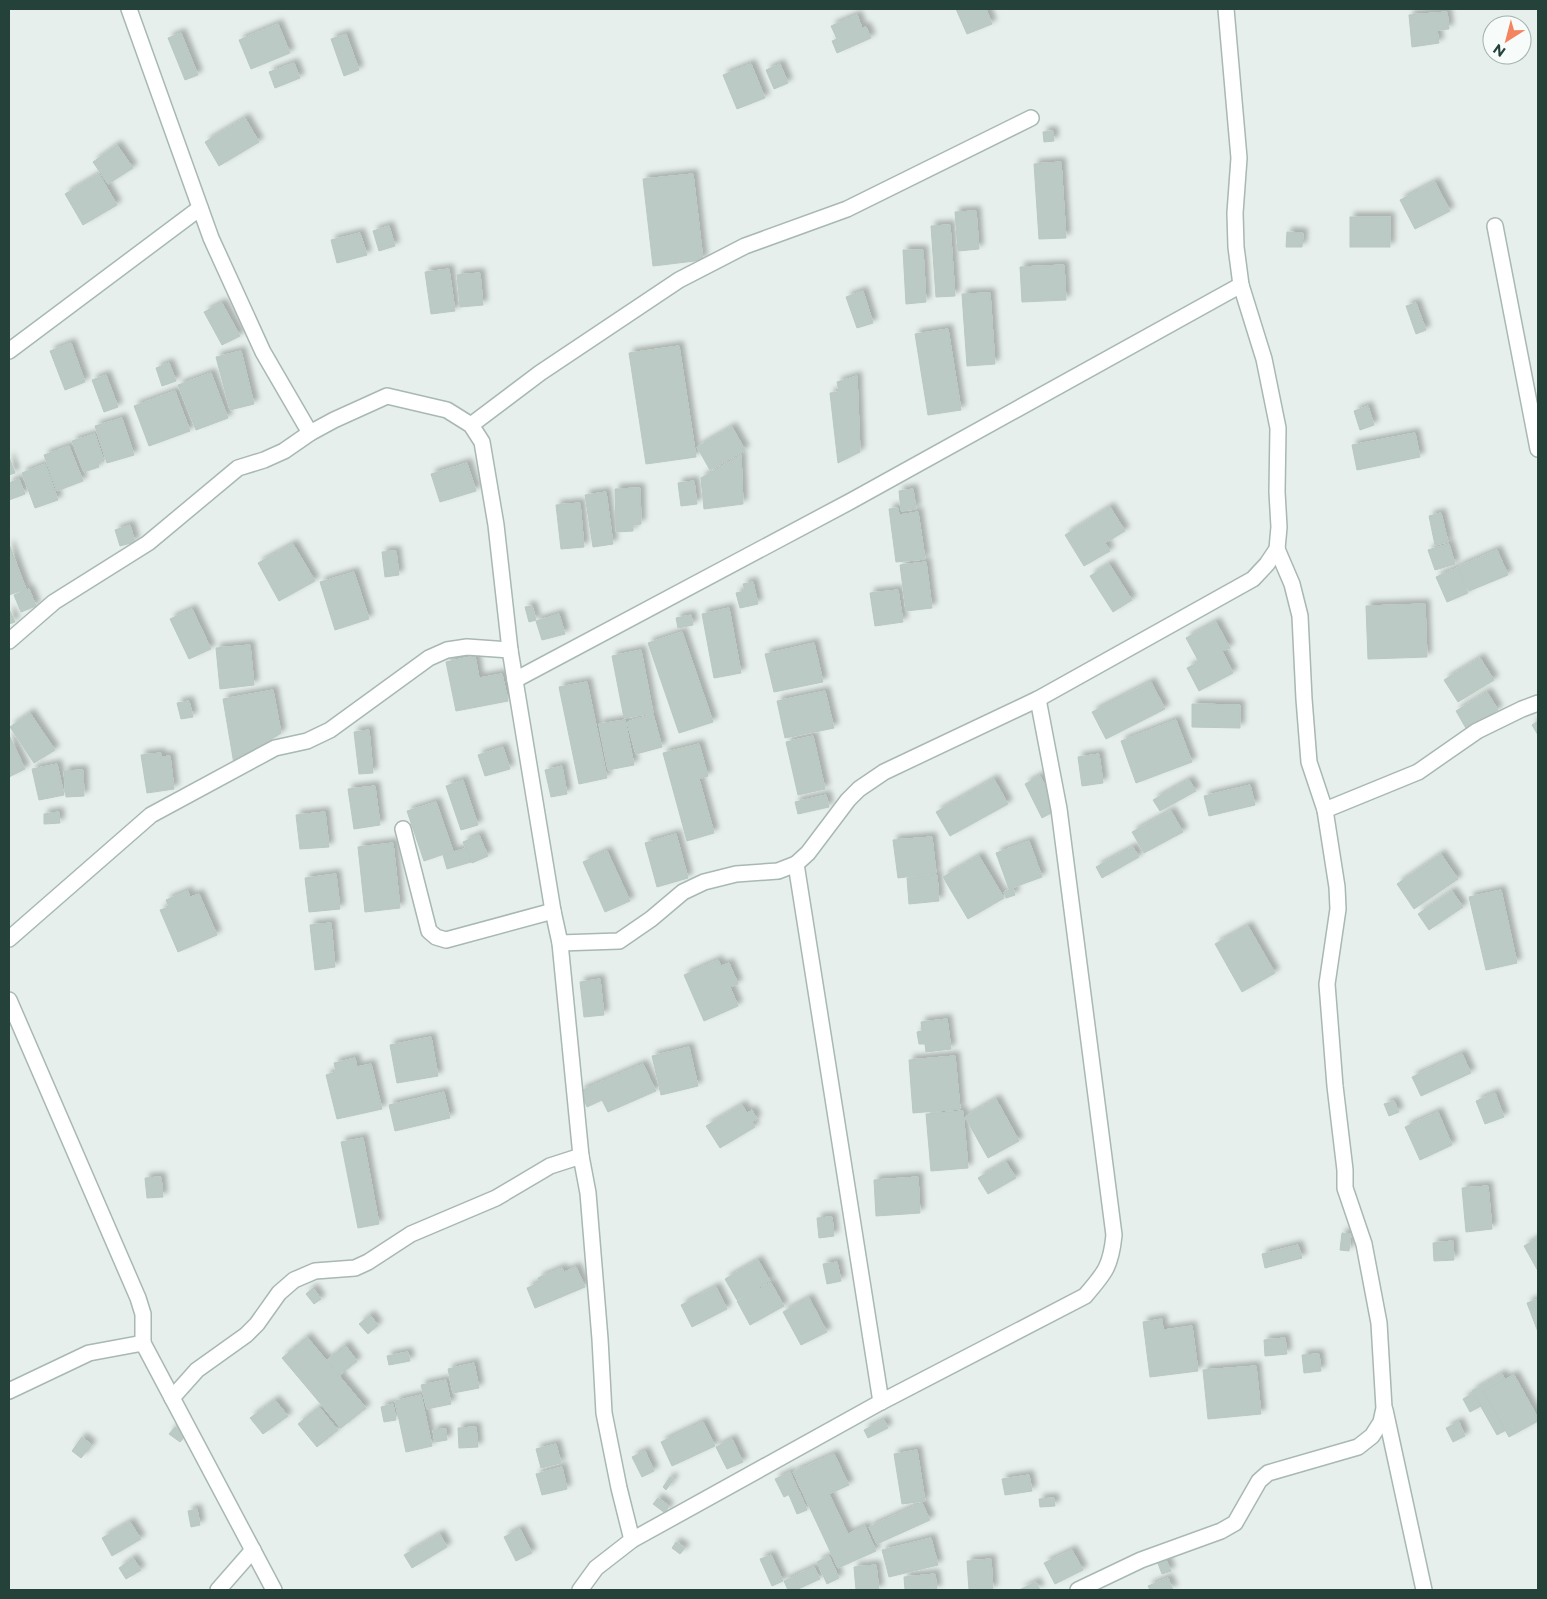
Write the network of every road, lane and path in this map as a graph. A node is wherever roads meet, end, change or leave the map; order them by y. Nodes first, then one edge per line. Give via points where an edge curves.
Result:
1 (129, 9) edge
2 (1226, 9) edge
3 (1031, 118) dead end
4 (200, 208) junction
5 (1495, 226) dead end
6 (1242, 285) junction
7 (9, 350) edge
8 (471, 426) junction
9 (310, 433) junction
10 (1538, 448) edge
11 (1277, 550) junction
12 (9, 641) edge
13 (510, 650) junction
14 (515, 680) junction
15 (1038, 699) junction
16 (1538, 703) edge
17 (1325, 810) junction
18 (403, 829) dead end
19 (796, 864) junction
20 (553, 911) junction
21 (9, 939) edge
22 (560, 943) junction
23 (9, 1000) edge
24 (581, 1156) junction
25 (143, 1343) junction
26 (9, 1391) edge
27 (172, 1398) junction
28 (882, 1402) junction
29 (1384, 1408) junction
30 (632, 1540) junction
31 (253, 1550) junction
32 (218, 1590) edge
33 (274, 1590) edge
34 (580, 1590) edge
35 (1078, 1590) edge
36 (1424, 1590) edge

1 - 4 street
2 - 6 street via 1239,158 1235,213
3 - 8 street via 847,209 745,246 679,280 540,373
4 - 7 street
4 - 9 street via 263,352
5 - 10 street
6 - 11 street via 1264,359 1278,428
6 - 14 street via 851,501
8 - 9 street via 447,410 386,396
8 - 13 street via 482,442 496,525
9 - 12 street via 284,451 238,468 148,543 54,602
11 - 15 street via 1254,579
11 - 17 street via 1292,584 1300,616 1309,762
13 - 14 street
13 - 21 street via 467,647 447,650 429,658 330,730 306,741 275,748 151,815
14 - 20 street
15 - 19 street via 884,772 848,800
15 - 28 street via 1059,809 1114,1235 1112,1254 1103,1275 1085,1296
16 - 17 street via 1477,731 1418,772
17 - 29 street via 1338,909 1326,984 1345,1188 1364,1244 1379,1323
18 - 20 street via 429,931 436,936 446,940
19 - 22 street via 778,871 736,874 704,882 683,892 619,941
19 - 28 street
20 - 22 street
22 - 24 street
23 - 25 street via 138,1298 143,1314
24 - 27 street via 550,1166 496,1198 411,1234 355,1268 315,1271 294,1280 279,1293 246,1335 197,1370
24 - 30 street via 588,1193 604,1413
25 - 26 street via 89,1353
25 - 27 street
27 - 31 street
28 - 30 street
29 - 35 street via 1381,1422 1372,1436 1358,1448 1268,1472 1259,1481 1235,1523 1141,1560
29 - 36 street
30 - 34 street via 596,1568
31 - 32 street
31 - 33 street

